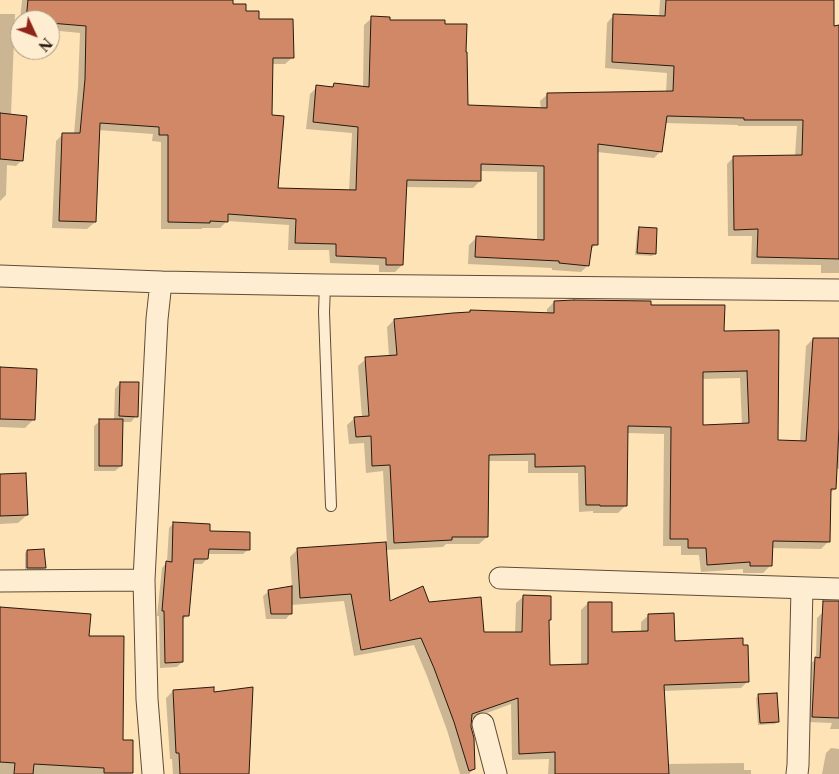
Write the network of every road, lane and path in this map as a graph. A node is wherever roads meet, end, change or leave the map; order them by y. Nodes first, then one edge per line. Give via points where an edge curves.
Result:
1 (0, 276) edge
2 (161, 282) junction
3 (325, 286) junction
4 (839, 290) edge
5 (331, 506) dead end
6 (500, 578) dead end
7 (144, 580) junction
8 (0, 581) edge
9 (802, 588) junction
10 (839, 589) edge
11 (483, 724) dead end
12 (153, 774) edge
13 (496, 774) edge
14 (797, 774) edge

1 - 2 street
2 - 3 street
2 - 7 street
3 - 4 street
3 - 5 lane
6 - 9 street
7 - 8 street
7 - 12 street
9 - 10 street
9 - 14 street
11 - 13 street

